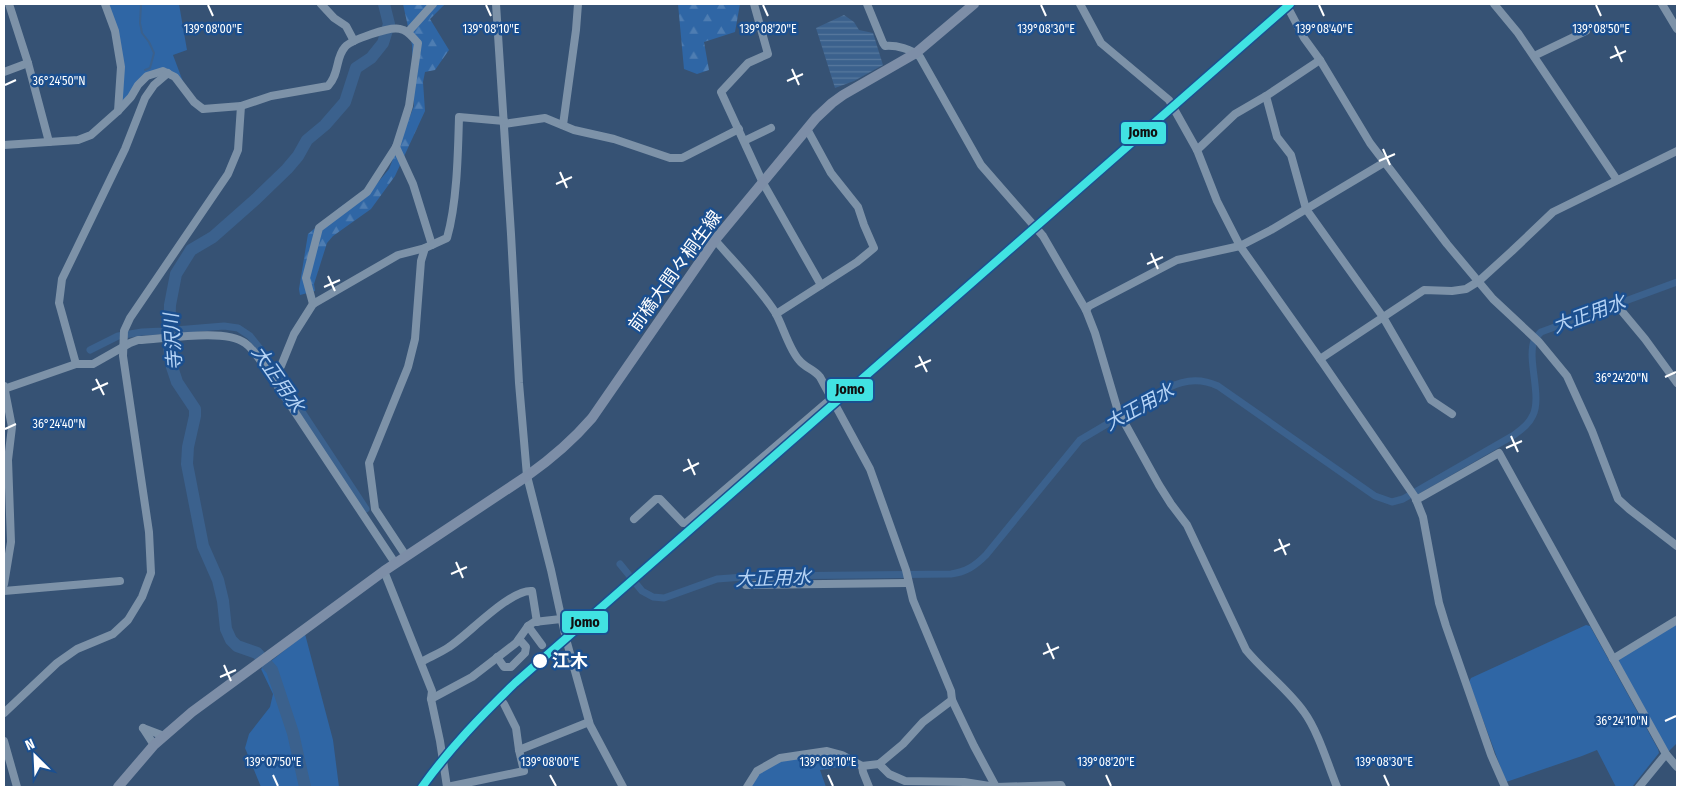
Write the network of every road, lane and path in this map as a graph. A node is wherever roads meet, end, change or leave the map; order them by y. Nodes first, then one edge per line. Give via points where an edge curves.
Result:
1 (9, 4) edge
2 (105, 4) edge
3 (321, 4) edge
4 (433, 4) edge
5 (496, 4) edge
6 (578, 4) edge
7 (754, 4) edge
8 (866, 4) edge
9 (974, 4) edge
10 (1080, 4) edge
11 (1286, 4) edge
12 (1494, 4) edge
13 (1662, 4) edge
14 (1586, 30) dead end
15 (1677, 30) edge
16 (408, 32) junction
17 (354, 41) junction
18 (916, 53) junction
19 (1534, 56) junction
20 (1320, 60) junction
21 (28, 63) junction
22 (4, 72) edge
23 (168, 73) junction
24 (1266, 96) junction
25 (240, 106) junction
26 (118, 111) junction
27 (504, 123) junction
28 (563, 125) junction
29 (771, 128) dead end
30 (807, 129) junction
31 (739, 130) junction
32 (744, 141) junction
33 (49, 142) junction
34 (4, 145) edge
35 (396, 147) junction
36 (1198, 150) junction
37 (1677, 151) edge
38 (1385, 162) junction
39 (1617, 180) junction
40 (763, 183) junction
41 (1306, 209) junction
42 (715, 240) junction
43 (428, 246) junction
44 (1240, 246) junction
45 (1479, 281) junction
46 (822, 285) junction
47 (313, 304) junction
48 (1620, 309) dead end
49 (1086, 310) junction
50 (776, 314) junction
51 (1383, 317) junction
52 (124, 344) junction
53 (1320, 359) junction
54 (76, 364) junction
55 (273, 371) junction
56 (1677, 383) edge
57 (4, 388) edge
58 (832, 398) junction
59 (6, 413) edge
60 (1452, 414) dead end
61 (528, 476) junction
62 (1416, 498) junction
63 (634, 519) dead end
64 (1677, 546) edge
65 (400, 560) junction
66 (384, 571) junction
67 (120, 581) dead end
68 (908, 581) junction
69 (4, 584) edge
70 (746, 585) dead end
71 (4, 591) edge
72 (561, 619) junction
73 (1677, 620) edge
74 (537, 622) junction
75 (528, 626) junction
76 (519, 639) junction
77 (542, 645) dead end
78 (497, 658) junction
79 (1613, 658) junction
80 (421, 662) junction
81 (431, 699) junction
82 (952, 700) junction
83 (504, 704) dead end
84 (4, 713) edge
85 (589, 722) junction
86 (164, 736) junction
87 (4, 741) edge
88 (154, 744) junction
89 (519, 750) junction
90 (1666, 754) junction
91 (878, 764) junction
92 (862, 766) junction
93 (1677, 766) edge
94 (17, 787) edge
95 (118, 787) edge
96 (447, 787) edge
97 (623, 787) edge
98 (747, 787) edge
99 (868, 787) edge
100 (996, 787) edge
101 (1062, 787) edge
102 (1337, 787) edge
103 (1505, 787) edge
104 (1639, 787) edge

1 - 21 street
2 - 26 street via 115,31 121,67
3 - 17 street via 346,26
4 - 16 street
5 - 27 street
6 - 28 street
7 - 31 street via 768,54 748,62 721,92
8 - 18 street via 885,46
9 - 18 main road, 前橋大間々桐生線
10 - 36 street via 1101,43 1169,100
11 - 20 street
12 - 19 street
13 - 15 street
14 - 19 street
16 - 17 street via 398,28
16 - 35 street via 418,43 409,106
17 - 25 street via 345,46 335,78 328,86 271,96
18 - 30 main road, 前橋大間々桐生線 via 843,95
18 - 49 street via 981,165 1043,236
19 - 39 street
20 - 24 street
20 - 38 street
21 - 22 street
21 - 33 street
23 - 25 street via 203,109
23 - 26 street via 163,71 147,76
23 - 54 street via 145,98 125,149 62,279 59,303
24 - 36 street via 1235,114
24 - 41 street via 1277,137 1291,155
25 - 52 street via 238,150 228,174 130,318 124,331
26 - 33 street via 91,135 78,140
27 - 28 street via 545,118
27 - 43 street via 458,117 452,222 447,238
27 - 61 street via 519,383
28 - 31 street via 670,158 682,158
29 - 32 street
30 - 40 main road, 前橋大間々桐生線
30 - 46 street via 831,173 858,206 874,248
31 - 32 street
32 - 40 street
33 - 34 street
35 - 43 street via 413,184
35 - 47 street via 367,192 319,228 306,278
36 - 44 street via 1217,201
37 - 39 street
38 - 41 street
38 - 45 street
39 - 45 street via 1553,212
40 - 42 main road, 前橋大間々桐生線
40 - 46 street
41 - 44 street
41 - 51 street
42 - 50 street
42 - 61 main road, 前橋大間々桐生線 via 592,418 550,460
43 - 47 street via 398,255
43 - 65 street via 421,261 415,338 408,367 369,463 376,509
44 - 49 street via 1178,260
44 - 53 street
45 - 51 street via 1466,289 1424,290
45 - 64 street via 1562,368 1618,499
46 - 50 street
47 - 55 street
48 - 56 street
49 - 102 street via 1118,411 1159,485 1187,525 1246,650 1309,720
50 - 58 street via 798,359 817,373
51 - 53 street
51 - 60 street via 1431,400
52 - 54 street via 93,364
52 - 55 street via 138,340 220,335 239,339
52 - 84 street via 123,356 149,532 151,573 128,620 113,634 77,649 57,663
53 - 62 street
54 - 57 street
55 - 65 street
57 - 59 street
58 - 63 street via 686,523 660,499
58 - 68 street via 870,469
59 - 69 street via 12,427 8,460 11,542
61 - 65 main road, 前橋大間々桐生線
61 - 72 street
62 - 79 street via 1498,453
62 - 103 street via 1423,517 1439,603
65 - 66 main road, 前橋大間々桐生線
66 - 80 street
66 - 86 main road, 前橋大間々桐生線
67 - 71 street
68 - 70 street
68 - 82 street via 912,600 951,690
72 - 74 street
72 - 85 street
73 - 79 street
74 - 75 street
74 - 80 street via 532,591 525,590 449,647
75 - 76 street
75 - 77 street
76 - 78 street
76 - 78 street via 526,647 525,653 511,667 504,667
78 - 81 street via 472,677
79 - 90 street
80 - 81 street via 432,691
81 - 96 street
82 - 91 street
82 - 100 street
83 - 89 street via 516,728
85 - 89 street
85 - 97 street
86 - 88 main road
86 - 88 street via 143,728
87 - 94 street
88 - 95 main road
89 - 96 street via 524,771
90 - 93 street
90 - 104 street
91 - 92 street
91 - 100 street via 889,774 905,781 964,782
92 - 98 street via 842,754 827,751 780,758 757,771
92 - 99 street
100 - 101 street

